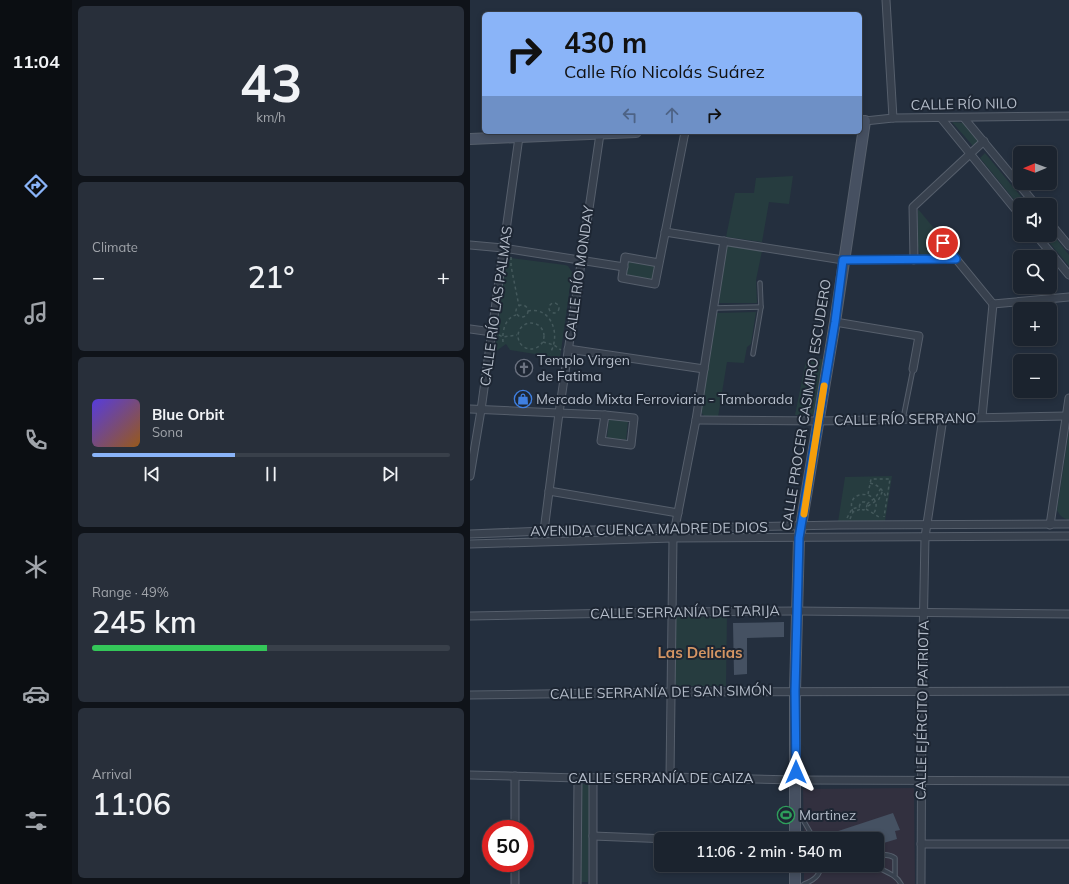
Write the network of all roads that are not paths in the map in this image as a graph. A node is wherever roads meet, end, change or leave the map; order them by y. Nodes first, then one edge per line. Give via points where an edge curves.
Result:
1 (886, 0) edge
2 (1069, 116) edge
3 (894, 118) junction
4 (941, 118) junction
5 (964, 118) junction
6 (862, 121) edge
7 (600, 134) joint
8 (686, 134) edge
9 (860, 134) edge
10 (519, 137) junction
11 (470, 139) edge
12 (984, 141) junction
13 (970, 154) junction
14 (1030, 198) edge
15 (1013, 206) edge
16 (1057, 231) edge
17 (665, 232) junction
18 (724, 241) junction
19 (1042, 242) edge
20 (943, 243) dead end
21 (470, 245) edge
22 (1069, 246) edge
23 (503, 248) junction
24 (956, 259) junction
25 (581, 260) junction
26 (843, 260) junction
27 (914, 260) junction
28 (659, 263) junction
29 (624, 267) junction
30 (1069, 275) edge
31 (760, 283) dead end
32 (1069, 297) edge
33 (993, 304) junction
34 (761, 307) junction
35 (714, 308) junction
36 (835, 322) junction
37 (470, 329) edge
38 (492, 332) junction
39 (568, 349) junction
40 (753, 354) dead end
41 (704, 369) junction
42 (913, 369) joint
43 (1069, 398) edge
44 (470, 409) edge
45 (481, 410) junction
46 (559, 413) junction
47 (605, 414) junction
48 (1066, 416) junction
49 (982, 417) junction
50 (943, 418) junction
51 (903, 419) junction
52 (696, 420) junction
53 (818, 421) junction
54 (470, 476) edge
55 (549, 491) junction
56 (678, 513) junction
57 (1069, 524) edge
58 (926, 525) junction
59 (1050, 525) junction
60 (802, 526) junction
61 (674, 530) junction
62 (544, 531) junction
63 (470, 534) edge
64 (1069, 536) edge
65 (925, 537) junction
66 (673, 538) junction
67 (799, 538) junction
68 (470, 544) edge
69 (797, 611) junction
70 (672, 612) junction
71 (923, 612) junction
72 (1069, 614) edge
73 (470, 616) edge
74 (795, 691) junction
75 (922, 691) junction
76 (671, 692) junction
77 (1069, 692) edge
78 (470, 695) edge
79 (470, 775) edge
80 (515, 776) junction
81 (670, 777) junction
82 (578, 778) junction
83 (593, 778) junction
84 (921, 779) junction
85 (796, 780) junction
86 (1069, 781) edge
87 (796, 807) junction
88 (515, 820) edge
89 (795, 832) edge
90 (810, 832) edge
91 (593, 836) junction
92 (654, 838) edge
93 (921, 844) junction
94 (1069, 844) edge
95 (884, 854) edge
96 (884, 871) edge
97 (515, 872) edge
98 (795, 872) edge
99 (819, 872) edge
100 (895, 875) junction
101 (515, 884) edge
102 (576, 884) edge
103 (593, 884) edge
104 (795, 884) edge
105 (804, 884) edge
106 (901, 884) edge
107 (922, 884) edge

1 - 3 street
2 - 5 street, CALLE RÍO NILO
3 - 4 street, CALLE RÍO NILO
3 - 6 street, CALLE RÍO NILO
4 - 5 street, CALLE RÍO NILO
4 - 13 street
5 - 12 street
7 - 10 main road
7 - 25 street, CALLE RÍO MONDAY
8 - 17 street
9 - 26 main road, CALLE PROCER CASIMIRO ESCUDERO
10 - 11 main road
10 - 23 street, CALLE RÍO LAS PALMAS
12 - 13 street
12 - 14 street
13 - 15 street
13 - 27 street via 913,207
16 - 22 street
17 - 18 street
17 - 28 street
18 - 26 street
18 - 35 street
19 - 30 street
20 - 24 street
21 - 23 street
23 - 25 street
23 - 38 street, CALLE RÍO LAS PALMAS
24 - 27 street
24 - 33 street
25 - 29 street
25 - 39 street, CALLE RÍO MONDAY
26 - 27 street
26 - 36 main road, CALLE PROCER CASIMIRO ESCUDERO
28 - 29 street via 625,257
28 - 29 street via 656,284 622,278
31 - 34 lane
32 - 33 street
33 - 49 street
34 - 35 lane
34 - 40 lane
35 - 41 street
36 - 42 street via 919,336
36 - 53 main road, CALLE PROCER CASIMIRO ESCUDERO
37 - 38 street
38 - 45 street, CALLE RÍO LAS PALMAS
39 - 41 street
39 - 46 street, CALLE RÍO MONDAY
41 - 52 street
42 - 51 lane
43 - 48 street
44 - 45 street
45 - 46 street
45 - 54 street, CALLE RÍO LAS PALMAS
46 - 47 street
46 - 55 street, CALLE RÍO MONDAY
47 - 47 street via 601,441 631,445 634,418
48 - 49 street, CALLE RÍO SERRANO
48 - 59 street
49 - 50 street, CALLE RÍO SERRANO
50 - 51 street, CALLE RÍO SERRANO
50 - 58 street
51 - 53 street, CALLE RÍO SERRANO
52 - 53 street, CALLE RÍO SERRANO
52 - 56 street
53 - 60 main road, CALLE PROCER CASIMIRO ESCUDERO
55 - 56 street
55 - 62 street, CALLE RÍO MONDAY
56 - 61 street
57 - 59 street, AVENIDA CUENCA MADRE DE DIOS
58 - 59 street, AVENIDA CUENCA MADRE DE DIOS
58 - 60 street, AVENIDA CUENCA MADRE DE DIOS
58 - 65 street, CALLE EJÉRCITO PATRIOTA
60 - 61 street, AVENIDA CUENCA MADRE DE DIOS
60 - 67 main road, CALLE PROCER CASIMIRO ESCUDERO
61 - 62 street, AVENIDA CUENCA MADRE DE DIOS
61 - 66 street
62 - 63 street, AVENIDA CUENCA MADRE DE DIOS
64 - 65 street, AVENIDA CUENCA MADRE DE DIOS
65 - 67 street, AVENIDA CUENCA MADRE DE DIOS
65 - 71 street, CALLE EJÉRCITO PATRIOTA
66 - 67 street, AVENIDA CUENCA MADRE DE DIOS
66 - 68 street, AVENIDA CUENCA MADRE DE DIOS
66 - 70 street
67 - 69 main road, CALLE PROCER CASIMIRO ESCUDERO
69 - 70 street, CALLE SERRANÍA DE TARIJA
69 - 71 street, CALLE SERRANÍA DE TARIJA
69 - 74 main road, CALLE PROCER CASIMIRO ESCUDERO
70 - 73 street, CALLE SERRANÍA DE TARIJA
70 - 76 street
71 - 72 street, CALLE SERRANÍA DE TARIJA
71 - 75 street, CALLE EJÉRCITO PATRIOTA
74 - 75 street, CALLE SERRANÍA DE SAN SIMÓN
74 - 76 street, CALLE SERRANÍA DE SAN SIMÓN
74 - 85 main road, CALLE PROCER CASIMIRO ESCUDERO
75 - 77 street, CALLE SERRANÍA DE SAN SIMÓN
75 - 84 street, CALLE EJÉRCITO PATRIOTA
76 - 78 street, CALLE SERRANÍA DE SAN SIMÓN
76 - 81 street
79 - 80 street, CALLE SERRANÍA DE CAIZA
80 - 82 street, CALLE SERRANÍA DE CAIZA
80 - 88 street
81 - 83 street, CALLE SERRANÍA DE CAIZA
81 - 85 street, CALLE SERRANÍA DE CAIZA
82 - 83 street, CALLE SERRANÍA DE CAIZA
82 - 102 street
83 - 91 street
84 - 85 street, CALLE SERRANÍA DE CAIZA
84 - 86 street, CALLE SERRANÍA DE CAIZA
84 - 93 street, CALLE EJÉRCITO PATRIOTA
85 - 87 main road, CALLE PROCER CASIMIRO ESCUDERO
87 - 89 main road, CALLE PROCER CASIMIRO ESCUDERO
87 - 90 lane
91 - 92 street
91 - 103 street
93 - 94 street
93 - 107 street, CALLE EJÉRCITO PATRIOTA
95 - 100 lane via 895,858
96 - 100 lane
97 - 101 street
98 - 104 main road
99 - 105 lane via 813,880
100 - 106 lane

